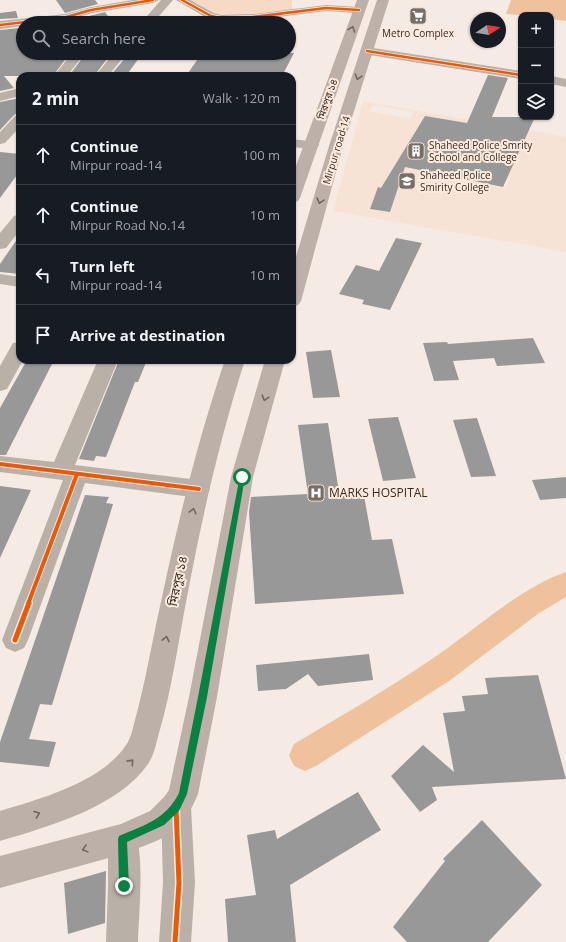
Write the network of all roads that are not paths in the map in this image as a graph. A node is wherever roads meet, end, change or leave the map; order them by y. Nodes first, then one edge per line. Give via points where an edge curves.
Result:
1 (153, 0) edge
2 (167, 0) edge
3 (182, 0) edge
4 (383, 0) edge
5 (126, 2) edge
6 (361, 5) edge
7 (69, 16) edge
8 (114, 16) edge
9 (153, 16) edge
10 (211, 16) edge
11 (260, 16) edge
12 (16, 23) edge
13 (0, 25) edge
14 (367, 51) junction
15 (73, 60) edge
16 (115, 60) edge
17 (63, 72) edge
18 (104, 72) edge
19 (518, 75) edge
20 (554, 80) edge
21 (566, 82) edge
22 (16, 93) edge
23 (0, 97) edge
24 (16, 124) edge
25 (0, 140) edge
26 (296, 143) edge
27 (312, 145) junction
28 (296, 187) edge
29 (16, 224) edge
30 (0, 244) edge
31 (0, 279) edge
32 (16, 281) edge
33 (296, 287) edge
34 (16, 355) edge
35 (107, 364) edge
36 (234, 364) edge
37 (274, 364) edge
38 (0, 384) edge
39 (0, 464) edge
40 (69, 473) junction
41 (199, 489) junction
42 (15, 640) dead end
43 (168, 815) junction
44 (0, 826) edge
45 (123, 839) junction
46 (0, 872) edge
47 (122, 942) edge
48 (176, 942) edge

1 - 5 street
2 - 9 street
3 - 10 street
4 - 14 main road, Mirpur road-14
5 - 7 street
5 - 8 street
6 - 11 street
27 -> 6 main road, মিরপুর ১৪
12 - 13 street
14 - 19 street
14 -> 33 main road, Mirpur road-14 via 336,146
15 - 17 street
16 - 18 street
20 - 21 street
22 - 23 street
24 - 25 street
26 - 27 street
27 - 28 main road, মিরপুর ১৪
29 - 30 street
31 - 32 street
34 - 38 street
35 - 40 street
36 - 41 main road, মিরপুর ১৪
37 -> 43 main road via 242,477 183,794
39 - 40 street
40 - 41 street
40 - 42 street
44 -> 41 main road, মিরপুর ১৪ via 69,802 101,787 120,774 138,754 150,716 188,529
43 - 45 main road
43 - 48 street via 178,883
45 -> 46 main road
45 - 47 street

